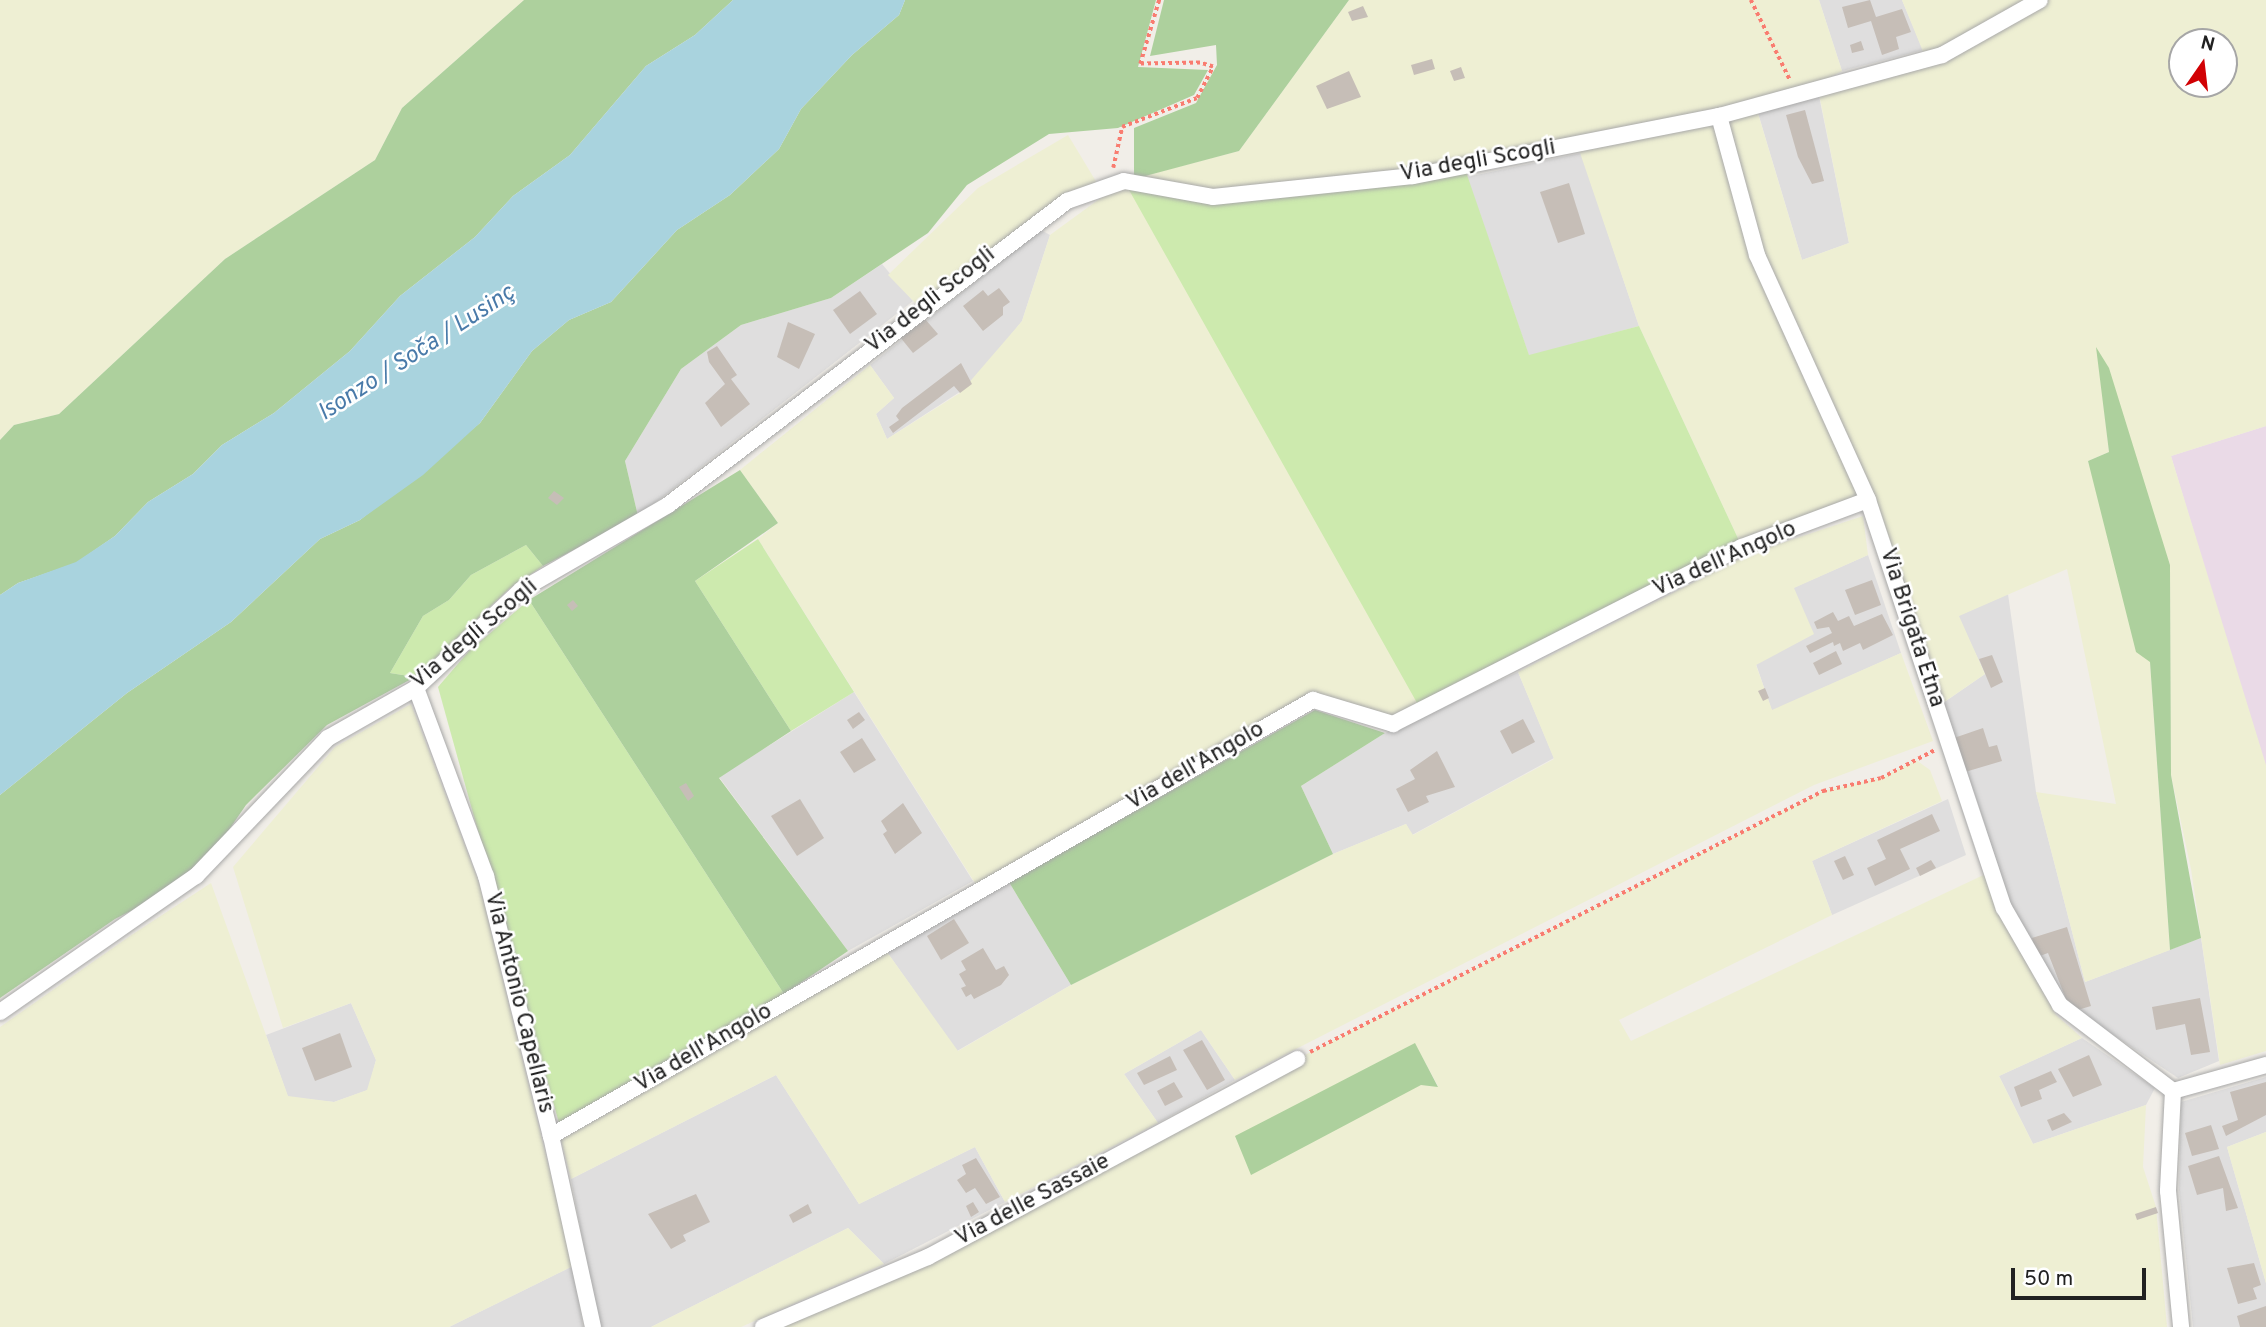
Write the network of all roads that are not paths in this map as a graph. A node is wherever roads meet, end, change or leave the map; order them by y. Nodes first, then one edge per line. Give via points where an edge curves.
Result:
1 (2040, 0) edge
2 (1719, 116) junction
3 (1868, 500) junction
4 (416, 688) junction
5 (0, 1012) edge
6 (1297, 1059) road end
7 (2266, 1065) edge
8 (2173, 1091) junction
9 (551, 1136) junction
10 (593, 1327) edge
11 (763, 1327) edge
12 (2181, 1327) edge

1 - 2 street, Via degli Scogli via 1942,55
2 - 3 street, Via Brigata Etna via 1757,255
2 - 4 street, Via degli Scogli via 1413,176 1213,197 1124,181 1110,185 1049,212 668,505 520,590
3 - 8 street, Via Brigata Etna via 2004,908 2060,1006
3 - 9 street, Via dell'Angolo via 1742,547 1393,724 1313,700
4 - 5 street, Via degli Scogli via 328,738 196,876
4 - 9 street, Via Antonio Capellaris via 486,876
6 - 11 street, Via delle Sassaie via 928,1257
7 - 8 street
8 - 12 street via 2168,1191
9 - 10 street, Via Antonio Capellaris

